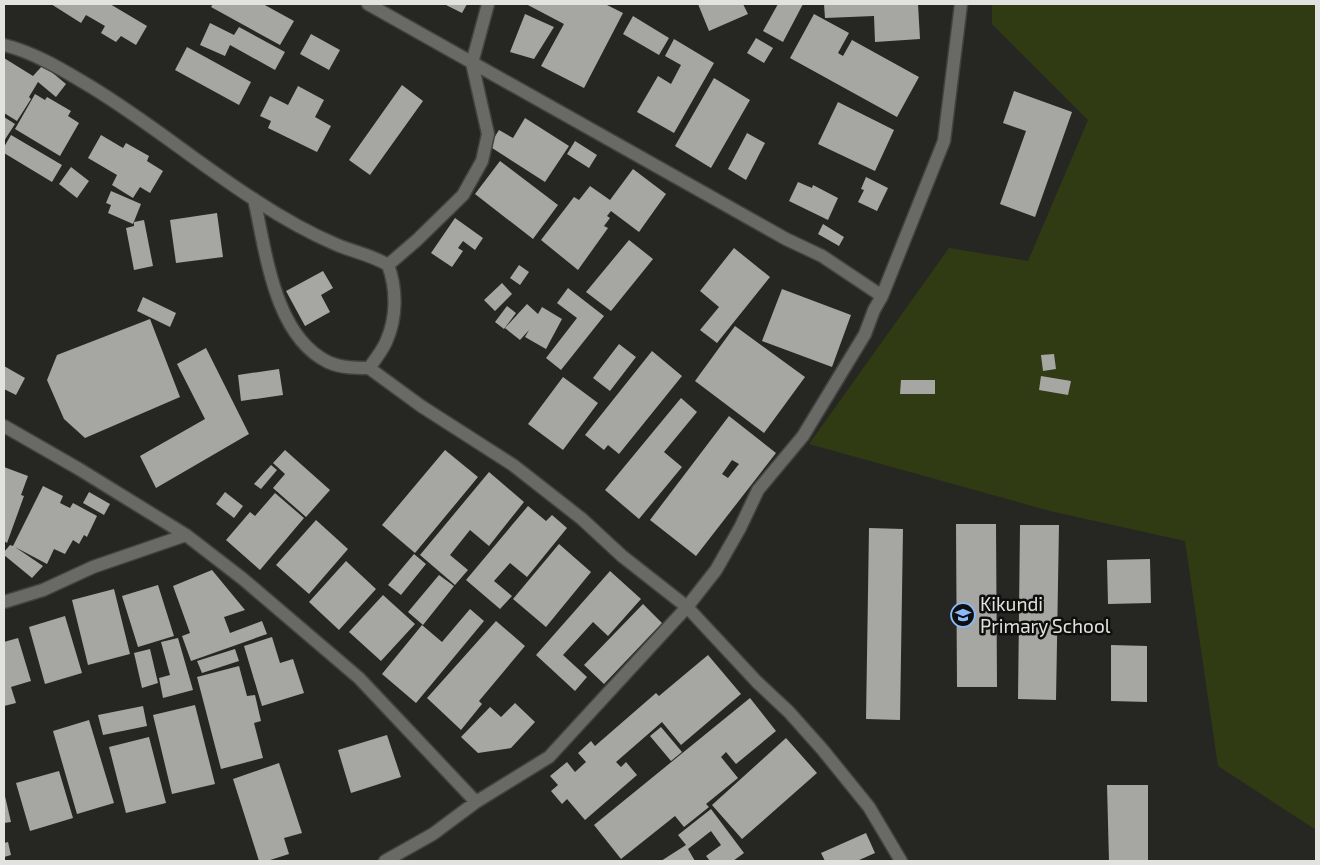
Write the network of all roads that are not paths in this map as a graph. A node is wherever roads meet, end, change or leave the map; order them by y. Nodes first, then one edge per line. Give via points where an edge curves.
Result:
1 (368, 4) edge
2 (488, 4) edge
3 (961, 4) edge
4 (4, 45) edge
5 (472, 63) junction
6 (254, 199) junction
7 (388, 265) junction
8 (882, 296) junction
9 (370, 368) junction
10 (4, 426) edge
11 (186, 536) junction
12 (4, 602) edge
13 (687, 607) junction
14 (476, 802) junction
15 (385, 861) edge
16 (901, 861) edge

1 - 5 street
2 - 5 street
3 - 8 street via 944,142
4 - 6 street via 18,48 60,68 95,89
5 - 7 street via 488,134 482,161 463,195
5 - 8 street via 822,256
6 - 7 street via 307,232
6 - 9 street via 271,277 282,309 295,332 317,356 329,362 345,367
7 - 9 street via 394,285 395,310 386,344
8 - 13 street via 865,334 803,436 758,490 716,570
9 - 13 street via 421,406 513,465
10 - 11 street
11 - 12 street via 93,566 42,590
11 - 14 street via 243,579 359,678
13 - 14 street via 549,757
13 - 16 street via 822,749 868,807
14 - 15 street via 433,834

